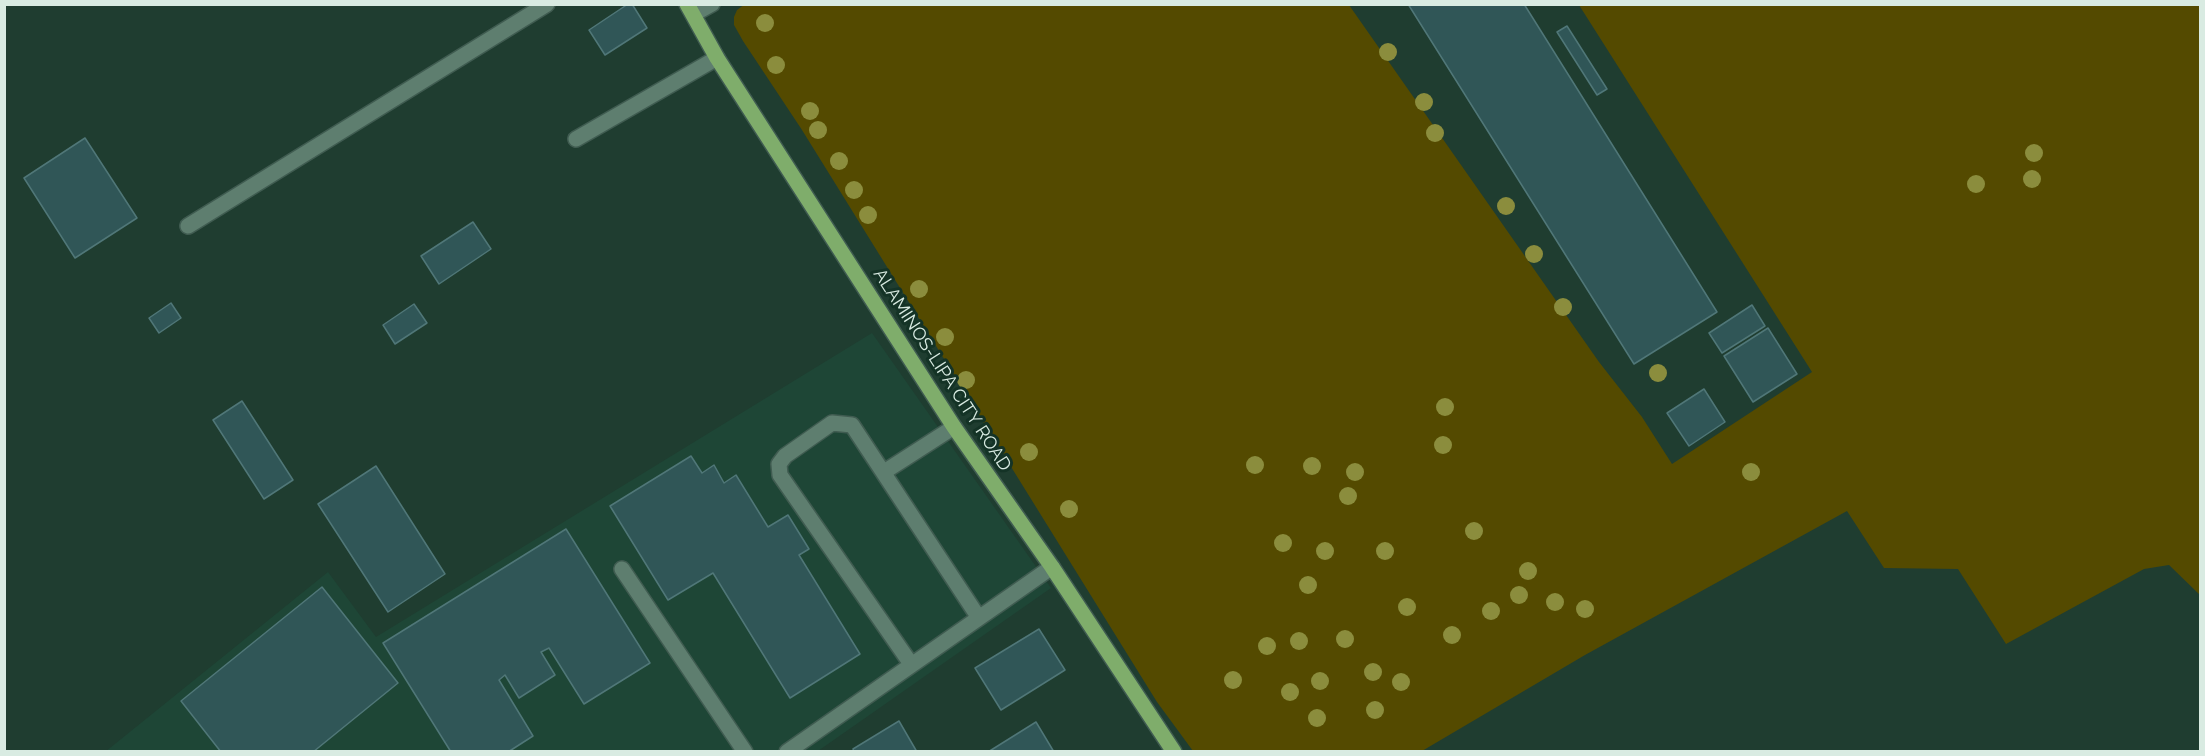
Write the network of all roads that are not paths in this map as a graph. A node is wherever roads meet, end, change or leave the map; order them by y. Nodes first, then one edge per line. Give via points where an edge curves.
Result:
1 (547, 4) edge
2 (712, 4) edge
3 (691, 9) edge
4 (717, 58) junction
5 (576, 139) dead end
6 (188, 226) dead end
7 (954, 427) junction
8 (884, 472) junction
9 (1052, 567) junction
10 (622, 569) dead end
11 (979, 618) junction
12 (911, 664) junction
13 (745, 752) edge
14 (787, 752) edge
15 (1174, 752) edge

1 - 6 lane
2 - 3 lane
3 - 4 main road, ALAMINOS-LIPA CITY ROAD
4 - 5 lane
4 - 7 main road, ALAMINOS-LIPA CITY ROAD
7 - 8 lane
7 - 9 main road, ALAMINOS-LIPA CITY ROAD
8 - 11 lane
8 - 12 lane via 852,425 842,422 832,423 784,456 779,464 780,475
9 - 11 lane
9 - 15 main road, ALAMINOS-LIPA CITY ROAD
10 - 13 lane
11 - 12 lane
12 - 14 lane

